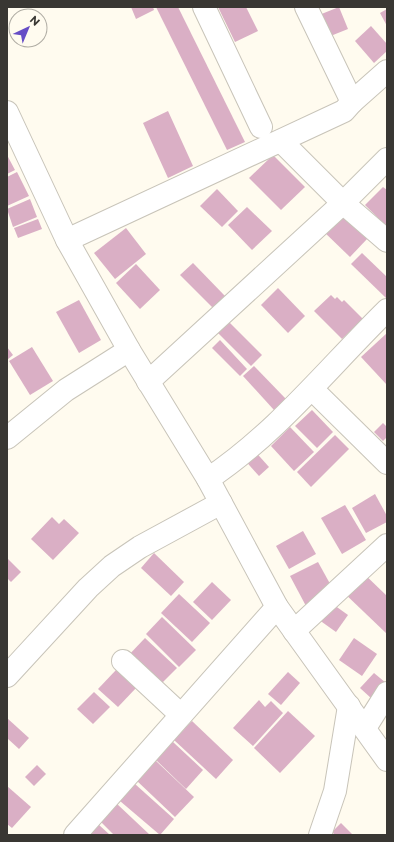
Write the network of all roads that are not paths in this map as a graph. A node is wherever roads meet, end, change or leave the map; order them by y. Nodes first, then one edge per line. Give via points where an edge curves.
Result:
1 (204, 7) edge
2 (306, 7) edge
3 (387, 71) edge
4 (352, 102) junction
5 (7, 112) edge
6 (261, 127) dead end
7 (281, 141) junction
8 (387, 159) edge
9 (343, 203) junction
10 (67, 240) junction
11 (387, 242) edge
12 (386, 313) edge
13 (129, 350) junction
14 (148, 382) junction
15 (312, 389) junction
16 (7, 438) edge
17 (387, 463) edge
18 (208, 479) junction
19 (221, 503) junction
20 (387, 545) edge
21 (277, 607) junction
22 (294, 631) junction
23 (123, 661) dead end
24 (7, 676) edge
25 (387, 694) edge
26 (349, 706) junction
27 (181, 715) junction
28 (365, 728) junction
29 (387, 760) edge
30 (75, 835) edge
31 (320, 835) edge

1 - 6 street
2 - 4 street
3 - 4 street
4 - 7 street via 344,111
5 - 10 street
7 - 9 street
7 - 10 street
8 - 9 street
9 - 11 street
9 - 14 street
10 - 13 street
12 - 15 street
13 - 14 street
13 - 16 street via 66,390
14 - 18 street
15 - 17 street
15 - 18 street via 247,452
18 - 19 street
19 - 21 street
19 - 24 street via 140,547 112,566 88,588
20 - 22 street
21 - 22 street
21 - 27 street
22 - 26 street
23 - 27 street
25 - 28 street
26 - 28 street
26 - 31 street via 335,791
27 - 30 street
28 - 29 street

